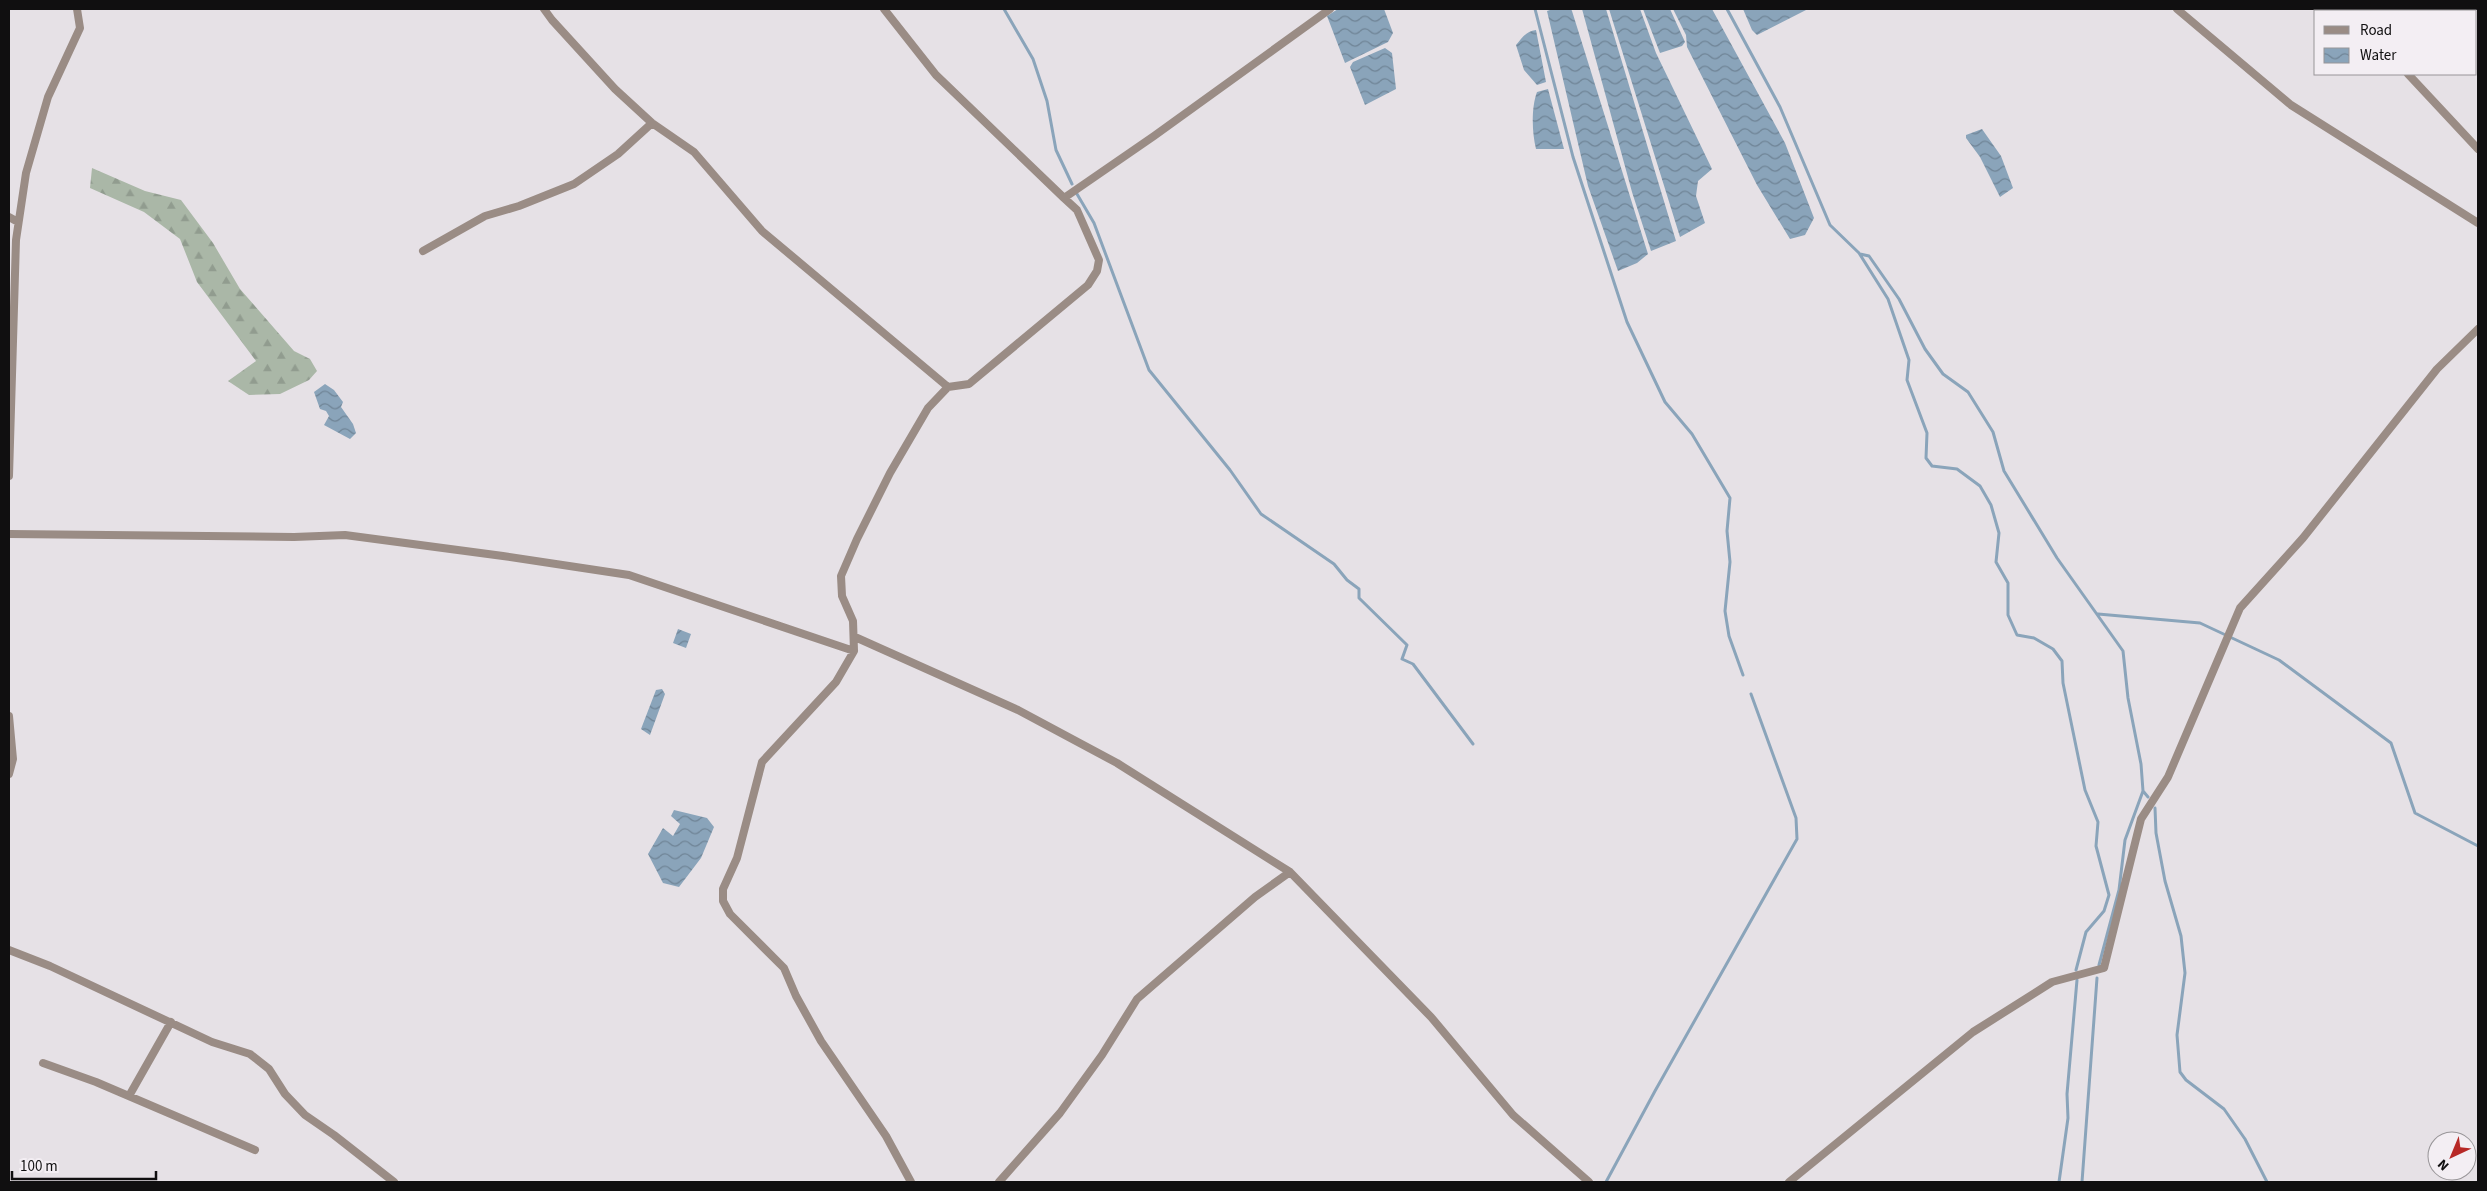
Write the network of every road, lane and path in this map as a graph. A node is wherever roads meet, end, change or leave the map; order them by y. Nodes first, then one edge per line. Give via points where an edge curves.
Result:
1 (77, 9) edge
2 (544, 9) edge
3 (884, 9) edge
4 (1330, 9) edge
5 (2177, 9) edge
6 (2409, 75) edge
7 (652, 123) junction
8 (2478, 149) edge
9 (1064, 198) junction
10 (9, 217) edge
11 (18, 222) junction
12 (2478, 223) edge
13 (423, 251) dead end
14 (2478, 329) edge
15 (948, 387) junction
16 (9, 476) edge
17 (9, 534) edge
18 (855, 637) junction
19 (854, 651) junction
20 (9, 716) edge
21 (9, 774) edge
22 (1290, 872) junction
23 (9, 950) edge
24 (171, 1022) junction
25 (43, 1063) dead end
26 (128, 1096) junction
27 (255, 1150) dead end
28 (393, 1182) edge
29 (911, 1182) edge
30 (1000, 1182) edge
31 (1589, 1182) edge
32 (1789, 1182) edge

1 - 11 street via 80,28 48,98 26,173
2 - 7 street via 615,89
3 - 9 street via 936,75
4 - 9 street
5 - 12 street via 2292,105
6 - 8 street
7 - 13 street via 618,154 574,184 485,216
7 - 15 street via 694,152 762,231
9 - 15 street via 1077,210 1099,260 1097,271 1088,285 969,384
10 - 11 street
11 - 16 street
14 - 32 street via 2437,369 2303,538 2240,608 2168,777 2141,819 2104,968 2052,982 1973,1032
15 - 18 street via 928,408 890,473 840,576 842,596 853,621
17 - 19 street via 346,535 503,556 629,575
18 - 19 street
18 - 22 street via 1018,710 1117,763
19 - 29 street via 836,682 762,762 737,858 723,889 722,901 730,914 784,968 822,1041 886,1136
20 - 21 street via 13,759
22 - 30 street via 1255,897 1137,999 1060,1113
22 - 31 street via 1431,1017 1513,1115
23 - 24 street
24 - 26 street
24 - 28 street via 212,1042 250,1054 269,1069 305,1115
25 - 26 street
26 - 27 street

